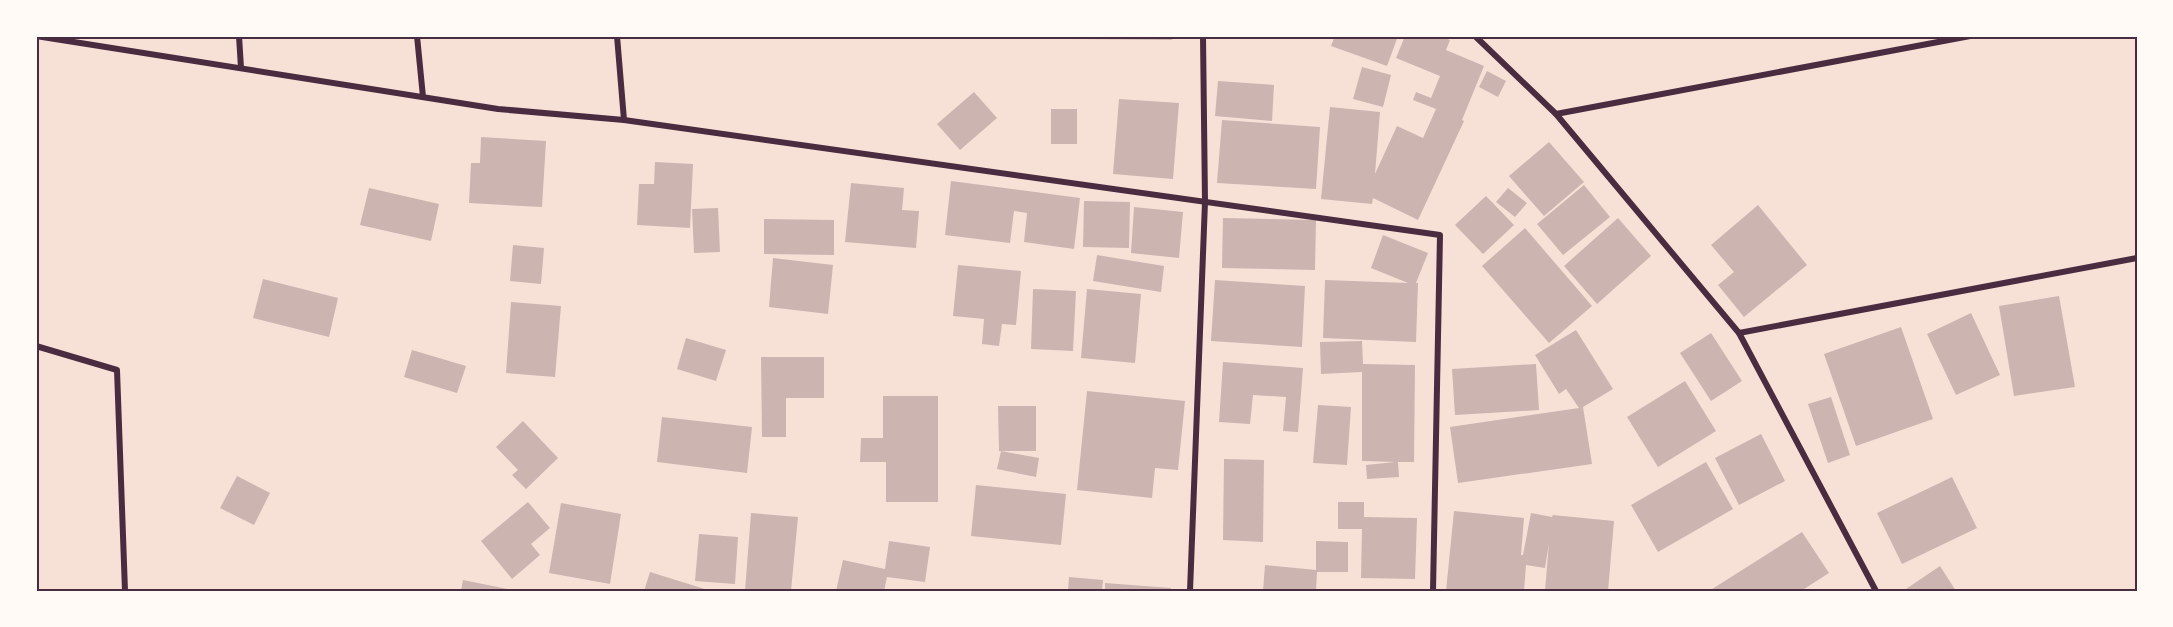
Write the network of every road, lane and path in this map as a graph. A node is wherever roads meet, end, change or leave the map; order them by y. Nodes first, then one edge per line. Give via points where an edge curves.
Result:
1 (36, 36) edge
2 (239, 36) edge
3 (417, 36) edge
4 (617, 36) edge
5 (1203, 36) edge
6 (1970, 36) edge
7 (1480, 37) edge
8 (241, 68) junction
9 (423, 97) junction
10 (1556, 114) junction
11 (624, 120) junction
12 (1205, 202) junction
13 (2137, 258) edge
14 (1739, 333) junction
15 (36, 346) edge
16 (125, 591) edge
17 (1190, 591) edge
18 (1433, 591) edge
19 (1876, 591) edge

1 - 8 street
2 - 8 street
3 - 9 street
4 - 11 street
5 - 12 street
6 - 10 street
7 - 10 street
8 - 9 street
9 - 11 street via 498,109
10 - 14 street
11 - 12 street
12 - 17 street
12 - 18 street via 1440,235
13 - 14 street
14 - 19 street
15 - 16 street via 117,370

